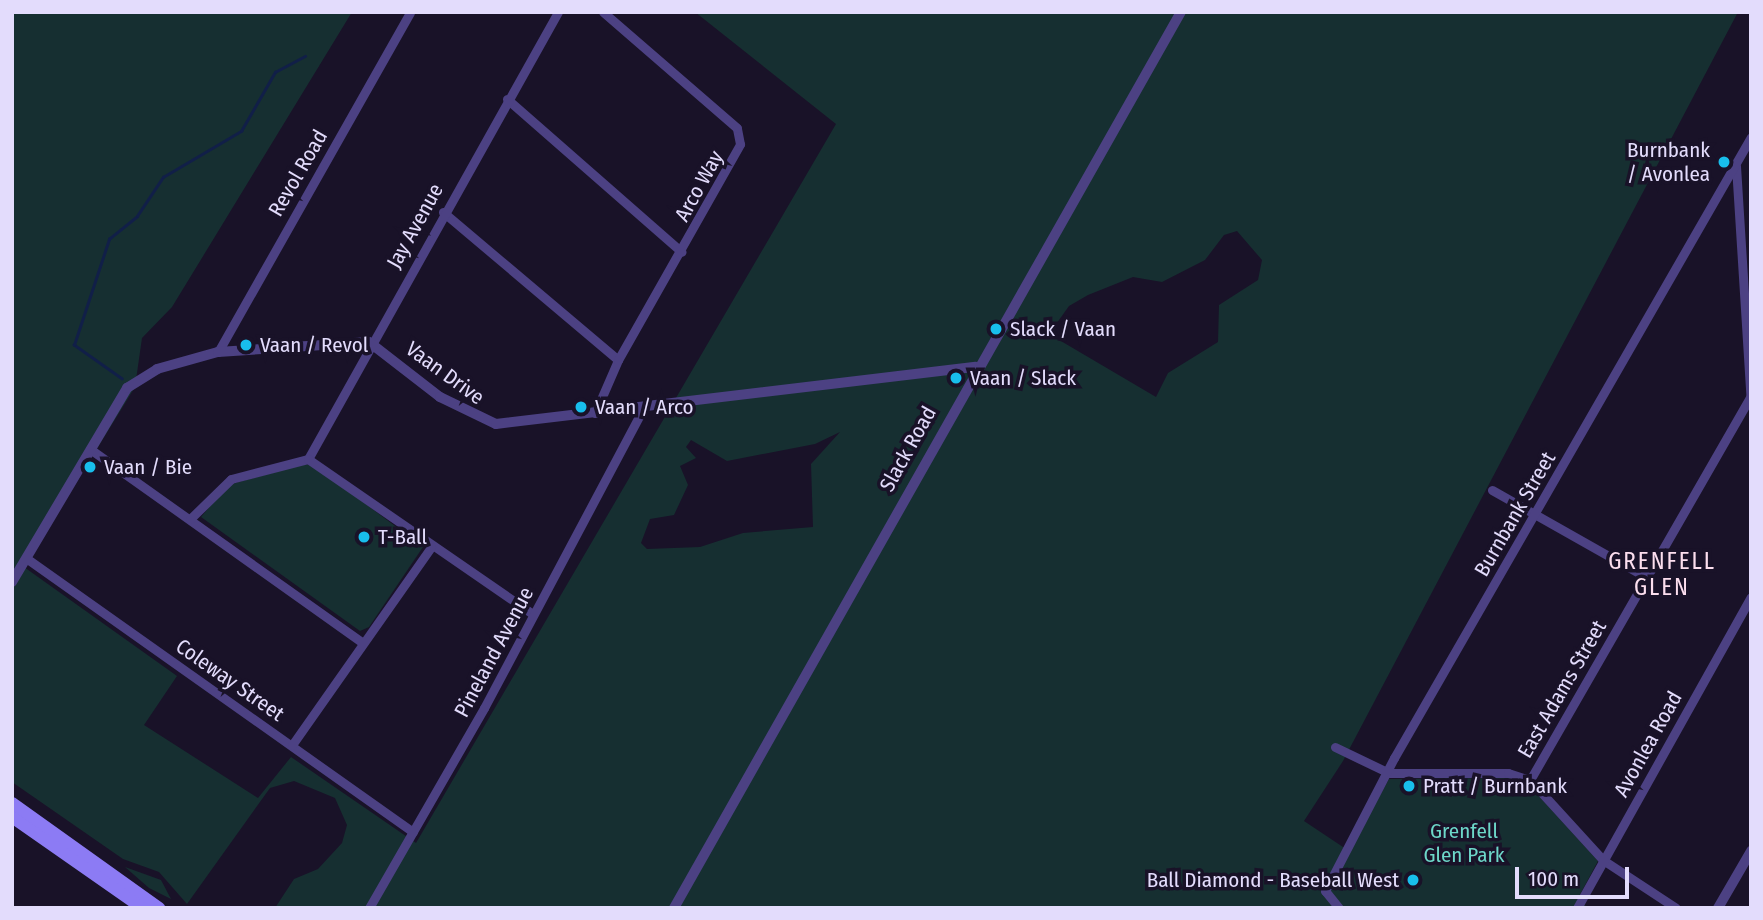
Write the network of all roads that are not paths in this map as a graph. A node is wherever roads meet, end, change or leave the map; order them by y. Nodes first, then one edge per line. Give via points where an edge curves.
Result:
1 (411, 12) edge
2 (558, 12) edge
3 (603, 12) edge
4 (1181, 12) edge
5 (507, 99) junction
6 (1751, 137) edge
7 (1735, 164) junction
8 (443, 212) junction
9 (682, 252) junction
10 (369, 342) junction
11 (218, 352) junction
12 (618, 360) junction
13 (976, 367) junction
14 (1750, 397) edge
15 (1751, 404) edge
16 (643, 410) junction
17 (595, 413) junction
18 (90, 449) junction
19 (308, 459) junction
20 (1492, 490) dead end
21 (1535, 516) junction
22 (190, 519) junction
23 (431, 547) junction
24 (26, 558) junction
25 (1646, 577) junction
26 (12, 582) edge
27 (1751, 597) edge
28 (533, 614) junction
29 (362, 642) junction
30 (292, 745) junction
31 (1335, 747) dead end
32 (1390, 773) junction
33 (1530, 780) junction
34 (12, 803) edge
35 (12, 817) edge
36 (413, 832) junction
37 (1751, 851) edge
38 (1603, 860) junction
39 (142, 908) edge
40 (159, 908) edge
41 (369, 908) edge
42 (674, 908) edge
43 (1339, 908) edge
44 (1577, 908) edge
45 (1676, 908) edge
46 (1718, 908) edge

1 - 11 street, Revol Road
2 - 5 street, Jay Avenue
3 - 9 street, Arco Way via 737,128 735,160
4 - 13 street, Slack Road
5 - 8 street, Jay Avenue
5 - 9 street
6 - 7 street, Burnbank Street
7 - 14 street
7 - 21 street, Burnbank Street
8 - 10 street, Jay Avenue
8 - 12 street
9 - 12 street, Arco Way
10 - 11 street
10 - 17 street, Vaan Drive via 479,421
10 - 19 street, Jay Avenue
11 - 18 street via 157,369 127,388
12 - 17 street, Arco Way
13 - 16 street, Vaan Drive
13 - 42 street, Slack Road
14 - 15 street
14 - 25 street, East Adams Street
16 - 17 street, Vaan Drive
16 - 28 street, Pineland Avenue
18 - 22 street
18 - 24 street
19 - 22 street via 231,479
19 - 23 street
20 - 21 street
21 - 25 street
21 - 32 street, Burnbank Street
22 - 29 street
23 - 28 street
23 - 29 street
24 - 26 street
24 - 30 street, Coleway Street
25 - 33 street, East Adams Street
27 - 38 street, Avonlea Road
28 - 36 street, Pineland Avenue
29 - 30 street
30 - 36 street, Coleway Street
31 - 32 street
32 - 33 street via 1508,773
32 - 43 street, Burnbank Street via 1325,891
33 - 38 street
34 - 40 main road
35 - 39 main road
36 - 41 street, Pineland Avenue
37 - 46 street
38 - 44 street, Avonlea Road
38 - 45 street

